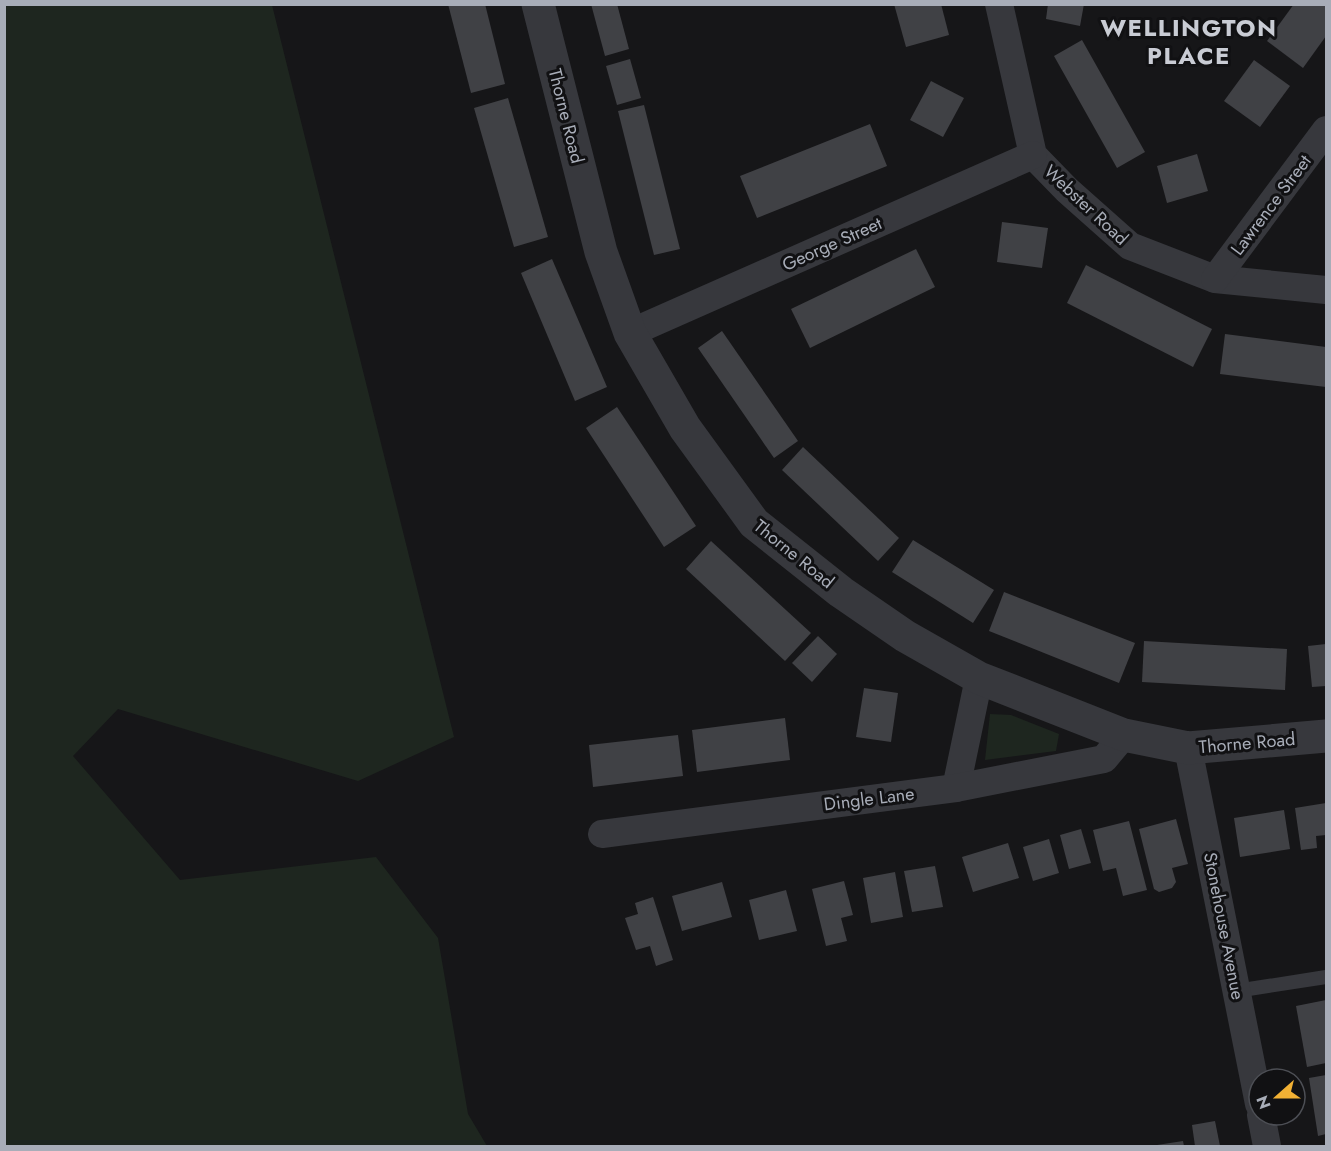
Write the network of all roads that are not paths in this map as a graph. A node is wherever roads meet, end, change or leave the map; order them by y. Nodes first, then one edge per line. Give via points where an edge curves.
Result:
1 (538, 4) edge
2 (999, 4) edge
3 (1326, 130) edge
4 (1033, 155) junction
5 (1215, 279) junction
6 (1326, 290) edge
7 (630, 333) junction
8 (979, 678) junction
9 (1124, 735) junction
10 (1326, 736) edge
11 (1188, 748) junction
12 (956, 788) junction
13 (602, 834) dead end
14 (1326, 977) edge
15 (1236, 991) junction
16 (1251, 1067) edge
17 (1263, 1127) edge
18 (1267, 1146) edge

1 - 7 street, Thorne Road via 601,252
2 - 4 street, Webster Road
3 - 5 street, Lawrence Street
4 - 5 street, Webster Road via 1130,246
4 - 7 street, George Street
5 - 6 street, Webster Road
7 - 8 street, Thorne Road via 685,428 754,523 896,630
8 - 9 street, Thorne Road
8 - 12 street
9 - 11 street, Thorne Road
9 - 12 street, Dingle Lane via 1104,759
10 - 11 street, Thorne Road
11 - 15 street, Stonehouse Avenue
12 - 13 street, Dingle Lane
14 - 15 lane
15 - 16 street, Stonehouse Avenue
17 - 18 street

